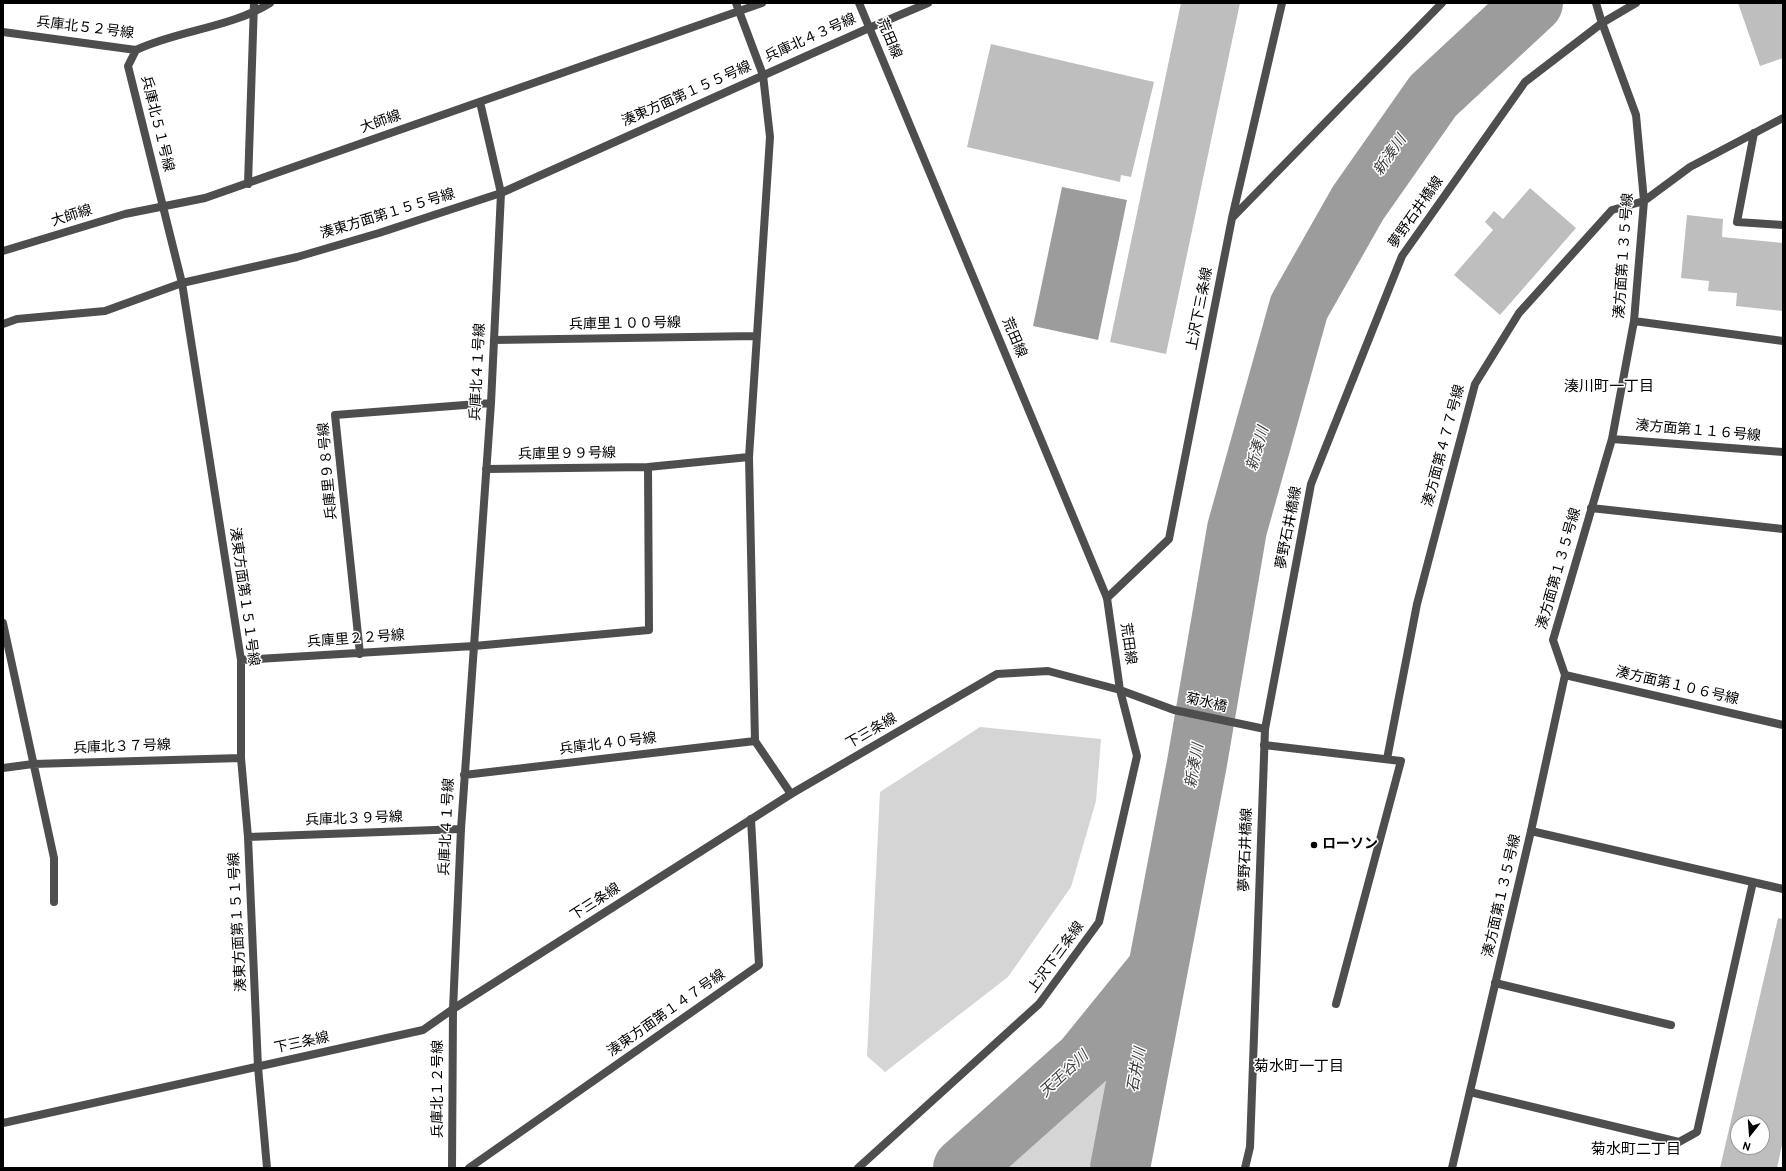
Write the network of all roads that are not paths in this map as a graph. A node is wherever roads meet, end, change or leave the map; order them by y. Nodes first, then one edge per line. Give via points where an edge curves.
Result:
1 (254, 3) edge
2 (270, 3) edge
3 (762, 3) edge
4 (859, 3) edge
5 (928, 3) edge
6 (1282, 3) edge
7 (1442, 3) edge
8 (1596, 3) edge
9 (1636, 3) edge
10 (738, 7) edge
11 (254, 13) junction
12 (1602, 23) junction
13 (869, 28) junction
14 (3, 32) edge
15 (136, 50) junction
16 (763, 75) junction
17 (480, 102) junction
18 (1783, 118) edge
19 (1754, 133) junction
20 (248, 184) junction
21 (501, 193) junction
22 (1644, 201) junction
23 (164, 207) junction
24 (1232, 218) junction
25 (1783, 225) edge
26 (3, 251) edge
27 (182, 283) junction
28 (1634, 321) junction
29 (3, 324) edge
30 (757, 336) junction
31 (494, 340) junction
32 (1783, 341) edge
33 (491, 403) junction
34 (1612, 438) junction
35 (1783, 452) edge
36 (749, 457) junction
37 (648, 467) junction
38 (486, 469) junction
39 (1591, 508) junction
40 (1783, 529) edge
41 (1107, 598) junction
42 (3, 623) edge
43 (474, 646) junction
44 (360, 654) junction
45 (241, 660) junction
46 (1565, 675) junction
47 (1120, 690) junction
48 (1174, 710) joint
49 (1783, 724) edge
50 (1265, 729) junction
51 (755, 741) junction
52 (1264, 746) junction
53 (241, 758) junction
54 (1387, 759) junction
55 (33, 764) junction
56 (3, 768) edge
57 (464, 775) junction
58 (791, 794) junction
59 (751, 819) junction
60 (461, 829) junction
61 (1531, 831) junction
62 (248, 837) junction
63 (1753, 882) junction
64 (1783, 889) edge
65 (54, 902) dead end
66 (1495, 984) junction
67 (1336, 1004) dead end
68 (453, 1009) junction
69 (1671, 1026) dead end
70 (258, 1067) junction
71 (1470, 1092) junction
72 (3, 1123) edge
73 (267, 1168) edge
74 (452, 1168) edge
75 (469, 1168) edge
76 (858, 1168) edge
77 (1245, 1168) edge
78 (1452, 1168) edge

1 - 11 street
2 - 11 street, 兵庫北５２号線
3 - 10 street, 大師線
4 - 13 street, 荒田線
5 - 13 street, 兵庫北４３号線
6 - 24 street, 上沢下三条線
7 - 24 street
8 - 12 street, 湊方面第１３５号線
9 - 12 street, 夢野石井橋線
10 - 16 street
10 - 17 street, 大師線
11 - 15 street, 兵庫北５２号線 via 156,40
11 - 20 street
12 - 22 street, 湊方面第１３５号線 via 1636,116
12 - 50 street, 夢野石井橋線 via 1525,82 1402,256 1311,484
13 - 16 street, 兵庫北４３号線
13 - 41 street, 荒田線
14 - 15 street, 兵庫北５２号線
15 - 23 street, 兵庫北５１号線 via 128,66
16 - 21 street, 湊東方面第１５５号線
16 - 30 street via 770,137
17 - 20 street, 大師線
17 - 21 street, 兵庫北４１号線
18 - 19 street, 湊方面第４７７号線
19 - 22 street, 湊方面第４７７号線 via 1690,167
19 - 25 street via 1737,222
20 - 23 street, 大師線 via 205,198
21 - 27 street, 湊東方面第１５５号線 via 297,257
21 - 31 street, 兵庫北４１号線
22 - 28 street, 湊方面第１３５号線
22 - 54 street, 湊方面第４７７号線 via 1612,210 1519,313 1475,384 1417,604
23 - 26 street, 大師線 via 125,214
23 - 27 street, 湊東方面第１５１号線
24 - 41 street, 上沢下三条線 via 1168,539
27 - 29 street, 湊東方面第１５５号線 via 105,311 17,319
27 - 45 street, 湊東方面第１５１号線
28 - 32 street
28 - 34 street, 湊方面第１３５号線
30 - 31 street, 兵庫里１００号線
30 - 36 street
31 - 33 street, 兵庫北４１号線
33 - 38 street, 兵庫北４１号線
33 - 44 street, 兵庫里９８号線 via 335,415
34 - 35 street, 湊方面第１１６号線
34 - 39 street, 湊方面第１３５号線
36 - 37 street
36 - 51 street
37 - 38 street, 兵庫里９９号線
37 - 43 street via 649,630
38 - 43 street, 兵庫北４１号線
39 - 40 street
39 - 46 street, 湊方面第１３５号線 via 1553,640
41 - 47 street, 荒田線
42 - 55 street
43 - 44 street, 兵庫里２２号線
43 - 57 street, 兵庫北４１号線
44 - 45 street, 兵庫里２２号線
45 - 53 street, 湊東方面第１５１号線
46 - 49 street, 湊方面第１０６号線
46 - 61 street, 湊方面第１３５号線
47 - 48 street, 下三条線
47 - 58 street, 下三条線 via 1048,671 997,674
47 - 76 street, 上沢下三条線 via 1137,756 1099,922 1039,1004
48 - 50 street, 菊水橋
50 - 52 street, 夢野石井橋線
51 - 57 street, 兵庫北４０号線
51 - 58 street
52 - 54 street
52 - 77 street, 夢野石井橋線 via 1250,1147
53 - 55 street, 兵庫北３７号線
53 - 62 street, 湊東方面第１５１号線
54 - 67 street via 1401,761
55 - 56 street, 兵庫北３７号線
55 - 65 street via 54,858
57 - 60 street, 兵庫北４１号線
58 - 59 street, 下三条線
59 - 68 street, 下三条線
59 - 75 street, 湊東方面第１４７号線 via 759,965
60 - 62 street, 兵庫北３９号線
60 - 68 street, 兵庫北４１号線
61 - 63 street
61 - 66 street, 湊方面第１３５号線
62 - 70 street, 湊東方面第１５１号線
63 - 64 street
63 - 71 street via 1697,1132 1679,1142
66 - 69 street
66 - 71 street, 湊方面第１３５号線
68 - 70 street, 下三条線 via 423,1030
68 - 74 street, 兵庫北１２号線
70 - 72 street, 下三条線
70 - 73 street, 湊東方面第１５１号線
71 - 78 street, 湊方面第１３５号線

